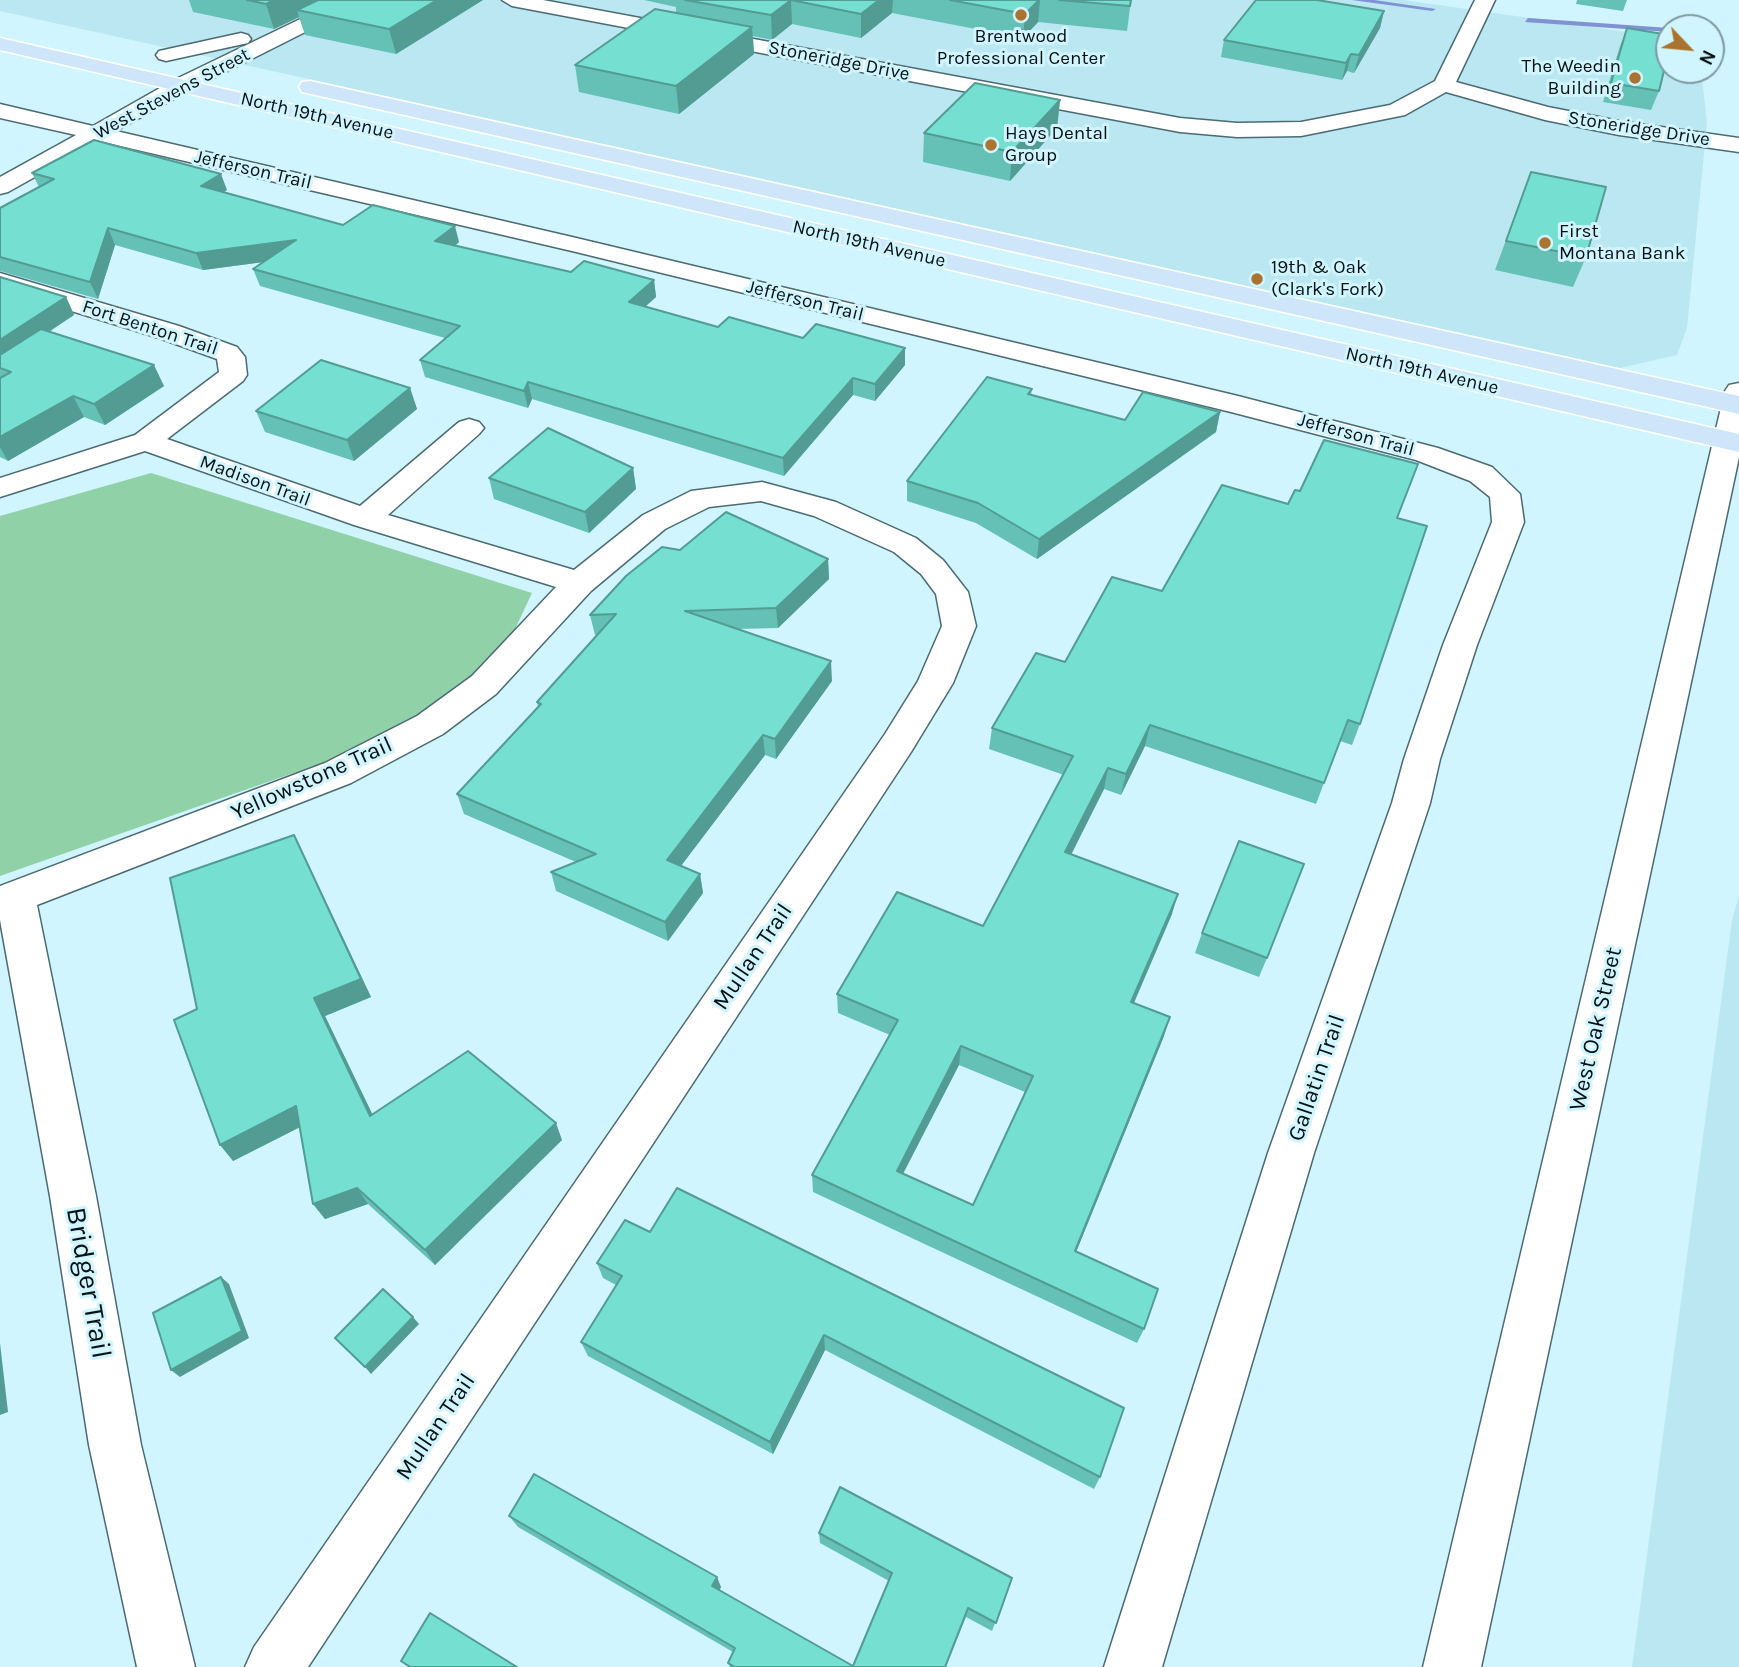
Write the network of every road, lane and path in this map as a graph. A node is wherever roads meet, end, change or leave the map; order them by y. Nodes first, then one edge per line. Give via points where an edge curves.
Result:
1 (325, 0) edge
2 (344, 0) edge
3 (512, 0) edge
4 (1485, 0) edge
5 (0, 44) edge
6 (141, 49) dead end
7 (166, 55) junction
8 (218, 67) junction
9 (258, 76) dead end
10 (286, 82) dead end
11 (182, 85) junction
12 (1444, 85) junction
13 (0, 111) edge
14 (95, 135) junction
15 (1739, 145) edge
16 (0, 187) edge
17 (0, 281) edge
18 (1737, 417) edge
19 (469, 428) dead end
20 (145, 441) junction
21 (0, 488) edge
22 (1505, 494) joint
23 (365, 518) junction
24 (579, 583) junction
25 (8, 901) edge
26 (166, 1667) edge
27 (274, 1667) edge
28 (1133, 1667) edge
29 (1452, 1667) edge

1 - 7 street, West Stevens Street via 250,37
2 - 8 street, West Stevens Street via 328,13
3 - 12 street, Stoneridge Drive via 1180,125 1301,129 1397,110
4 - 12 street
5 - 11 main road, North 19th Avenue
6 - 7 main road, North 19th Avenue
7 - 8 main road, North 19th Avenue
8 - 9 main road, North 19th Avenue
8 - 11 street, West Stevens Street
10 - 18 main road, North 19th Avenue
11 - 14 street, West Stevens Street
11 - 18 main road, North 19th Avenue
12 - 15 street, Stoneridge Drive via 1545,113
13 - 14 street, Jefferson Trail
14 - 16 street, West Stevens Street
14 - 22 street, Jefferson Trail via 572,244 1238,405 1427,454 1481,474
17 - 20 street, Fort Benton Trail via 169,332 231,357 233,375
18 - 29 street, West Oak Street
19 - 23 street
20 - 21 street, Fort Benton Trail
20 - 23 street, Madison Trail
22 - 28 street, Gallatin Trail via 1508,522 1460,645 1291,1153
23 - 24 street, Madison Trail
24 - 25 street, Yellowstone Trail via 484,685 430,725 338,774
24 - 27 street, Mullan Trail via 654,522 702,498 762,491 825,509 905,545 932,567 952,592 959,626 935,683 898,743
25 - 26 street, Bridger Trail via 73,1196 115,1445

